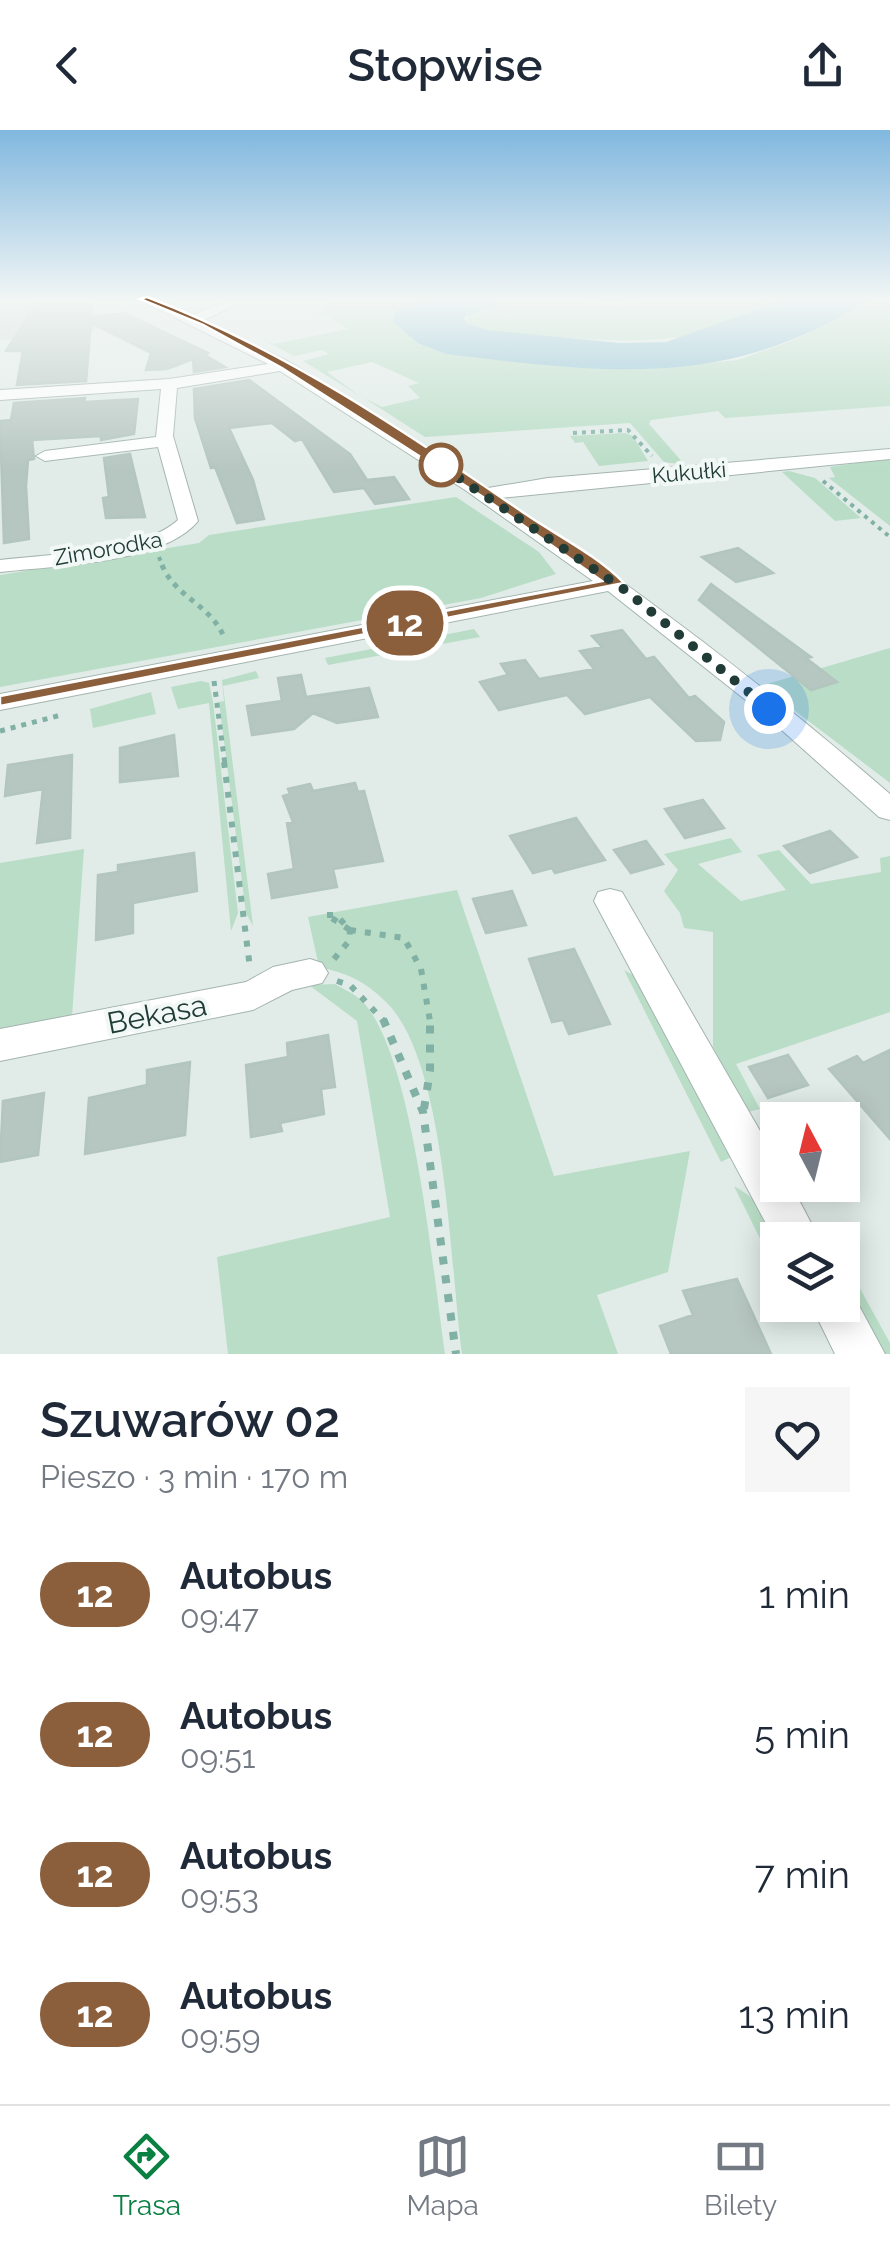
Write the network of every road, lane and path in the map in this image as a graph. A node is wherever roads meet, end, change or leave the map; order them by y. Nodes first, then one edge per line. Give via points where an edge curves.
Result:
1 (267, 356) edge
2 (286, 366) junction
3 (169, 384) junction
4 (0, 395) edge
5 (573, 433) dead end
6 (166, 441) junction
7 (890, 454) edge
8 (45, 456) dead end
9 (782, 465) junction
10 (666, 474) junction
11 (488, 494) junction
12 (890, 536) edge
13 (158, 542) junction
14 (0, 566) edge
15 (616, 583) junction
16 (221, 665) junction
17 (0, 702) edge
18 (888, 806) edge
19 (610, 900) dead end
20 (310, 973) junction
21 (253, 996) junction
22 (0, 1045) edge
23 (424, 1112) junction
24 (788, 1222) edge
25 (844, 1322) edge
26 (456, 1354) edge
27 (862, 1354) edge

1 - 2 street
2 - 3 street
2 - 11 street
3 - 4 street
3 - 6 street, Zimorodka
5 - 10 path via 631,431
6 - 8 street
6 - 13 street, Zimorodka via 188,521
7 - 9 street, Kukułki
9 - 10 street, Kukułki
9 - 12 path via 816,476
10 - 11 street, Kukułki
11 - 15 street
13 - 14 street, Zimorodka
13 - 16 path via 168,584 217,618
15 - 16 street
15 - 18 street
16 - 17 street
16 - 21 path
19 - 24 street
20 - 21 street, Bekasa via 284,977
20 - 23 path via 350,985 381,1014
20 - 23 path via 344,949 350,930 404,938 422,964 434,1049
21 - 22 street, Bekasa
23 - 26 path
25 - 27 street

